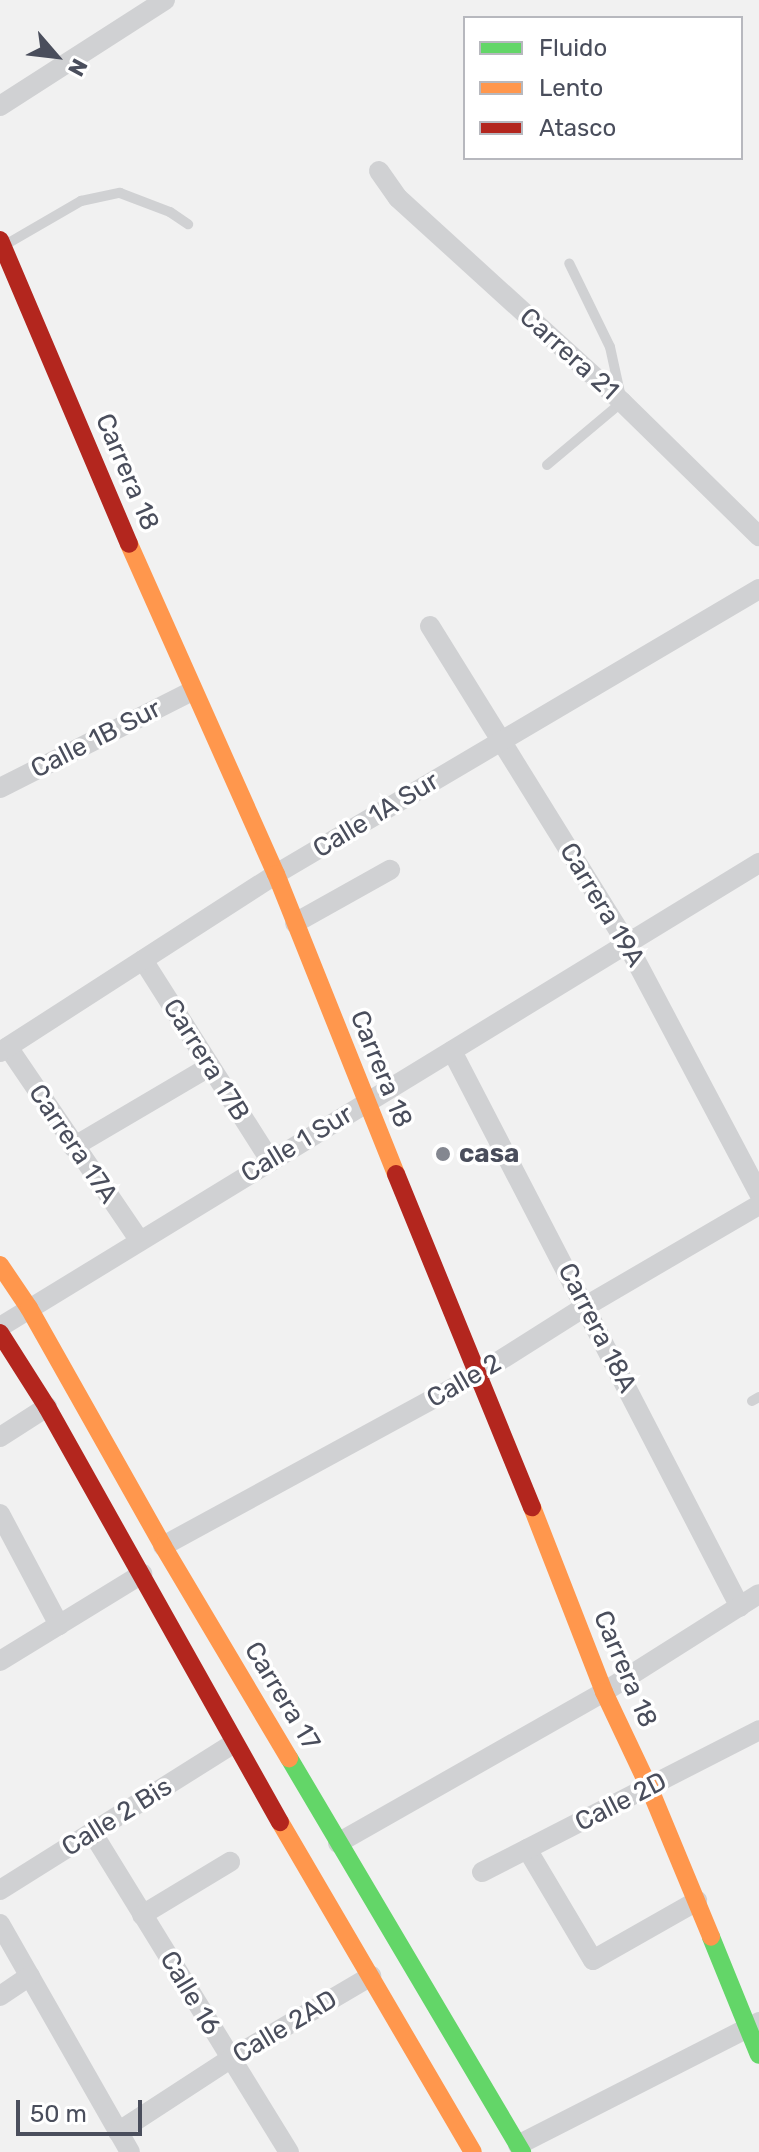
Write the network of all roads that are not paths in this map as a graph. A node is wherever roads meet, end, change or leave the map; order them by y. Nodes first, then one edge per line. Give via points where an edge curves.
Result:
1 (165, 0) edge
2 (0, 106) edge
3 (379, 171) dead end
4 (188, 224) dead end
5 (1, 243) edge
6 (569, 263) dead end
7 (622, 402) junction
8 (547, 465) dead end
9 (759, 536) edge
10 (759, 589) edge
11 (430, 626) dead end
12 (192, 691) junction
13 (501, 740) junction
14 (0, 788) edge
15 (759, 863) edge
16 (390, 870) dead end
17 (276, 874) junction
18 (295, 923) junction
19 (627, 944) junction
20 (143, 960) junction
21 (4, 1050) edge
22 (452, 1051) junction
23 (209, 1067) junction
24 (365, 1102) junction
25 (73, 1147) junction
26 (270, 1160) junction
27 (759, 1193) edge
28 (759, 1205) edge
29 (139, 1240) junction
30 (0, 1265) edge
31 (586, 1306) junction
32 (29, 1308) junction
33 (0, 1327) edge
34 (0, 1333) edge
35 (480, 1373) junction
36 (47, 1407) junction
37 (0, 1437) edge
38 (0, 1514) edge
39 (163, 1546) junction
40 (142, 1574) junction
41 (759, 1594) edge
42 (740, 1607) junction
43 (59, 1625) junction
44 (0, 1661) edge
45 (604, 1692) junction
46 (759, 1730) edge
47 (234, 1743) junction
48 (649, 1787) junction
49 (92, 1832) junction
50 (338, 1843) junction
51 (527, 1849) junction
52 (230, 1862) dead end
53 (482, 1872) dead end
54 (0, 1890) edge
55 (697, 1901) junction
56 (142, 1915) junction
57 (0, 1924) edge
58 (30, 1976) junction
59 (371, 1976) junction
60 (0, 1996) edge
61 (753, 2026) edge
62 (759, 2055) edge
63 (230, 2059) junction
64 (118, 2132) junction
65 (520, 2148) edge
66 (130, 2152) edge
67 (289, 2152) edge
68 (473, 2152) edge

1 - 2 street
3 - 7 street, Carrera 21 via 398,198
4 - 5 lane via 120,193 81,201
5 - 12 street, Carrera 18
6 - 7 lane via 610,347
7 - 8 lane
7 - 9 street, Carrera 21
10 - 13 street, Calle 1A Sur
11 - 13 street, Carrera 19A
12 - 14 street, Calle 1B Sur
12 - 17 street, Carrera 18
13 - 17 street, Calle 1A Sur
13 - 19 street, Carrera 19A
15 - 19 street, Calle 1 Sur
16 - 18 street
17 - 18 street, Carrera 18
17 - 20 street, Calle 1A Sur
18 - 24 street, Carrera 18
19 - 22 street, Calle 1 Sur
19 - 27 street, Carrera 19A
20 - 21 street, Calle 1A Sur
20 - 23 street, Carrera 17B
21 - 25 street, Carrera 17A
22 - 24 street, Calle 1 Sur
22 - 31 street, Carrera 18A
23 - 25 street
23 - 26 street, Carrera 17B
24 - 26 street, Calle 1 Sur
24 - 35 street, Carrera 18
25 - 29 street, Carrera 17A
26 - 29 street, Calle 1 Sur
28 - 31 street, Calle 2
29 - 32 street, Calle 1 Sur
30 - 32 street, Carrera 17
31 - 35 street, Calle 2
31 - 42 street, Carrera 18A
32 - 33 street, Calle 1 Sur
32 - 39 street, Carrera 17
34 - 36 street
35 - 39 street, Calle 2
35 - 45 street, Carrera 18
36 - 37 street
36 - 40 street
38 - 43 street
39 - 50 street, Carrera 17
40 - 43 street
40 - 47 street
41 - 42 street
42 - 45 street
43 - 44 street
45 - 48 street, Carrera 18
45 - 50 street
46 - 48 street, Calle 2D
47 - 49 street, Calle 2 Bis
47 - 59 street
48 - 51 street, Calle 2D
48 - 55 street, Carrera 18
49 - 54 street, Calle 2 Bis
49 - 56 street, Calle 16
50 - 65 street, Carrera 17
51 - 53 street, Calle 2D
51 - 55 street via 593,1960
52 - 56 street
55 - 61 street, Carrera 18
56 - 63 street, Calle 16
57 - 58 street
58 - 60 street
58 - 64 street
59 - 63 street, Calle 2AD
59 - 68 street
61 - 62 street, Carrera 18
61 - 65 street
63 - 64 street, Calle 2AD
63 - 67 street, Calle 16
64 - 66 street

